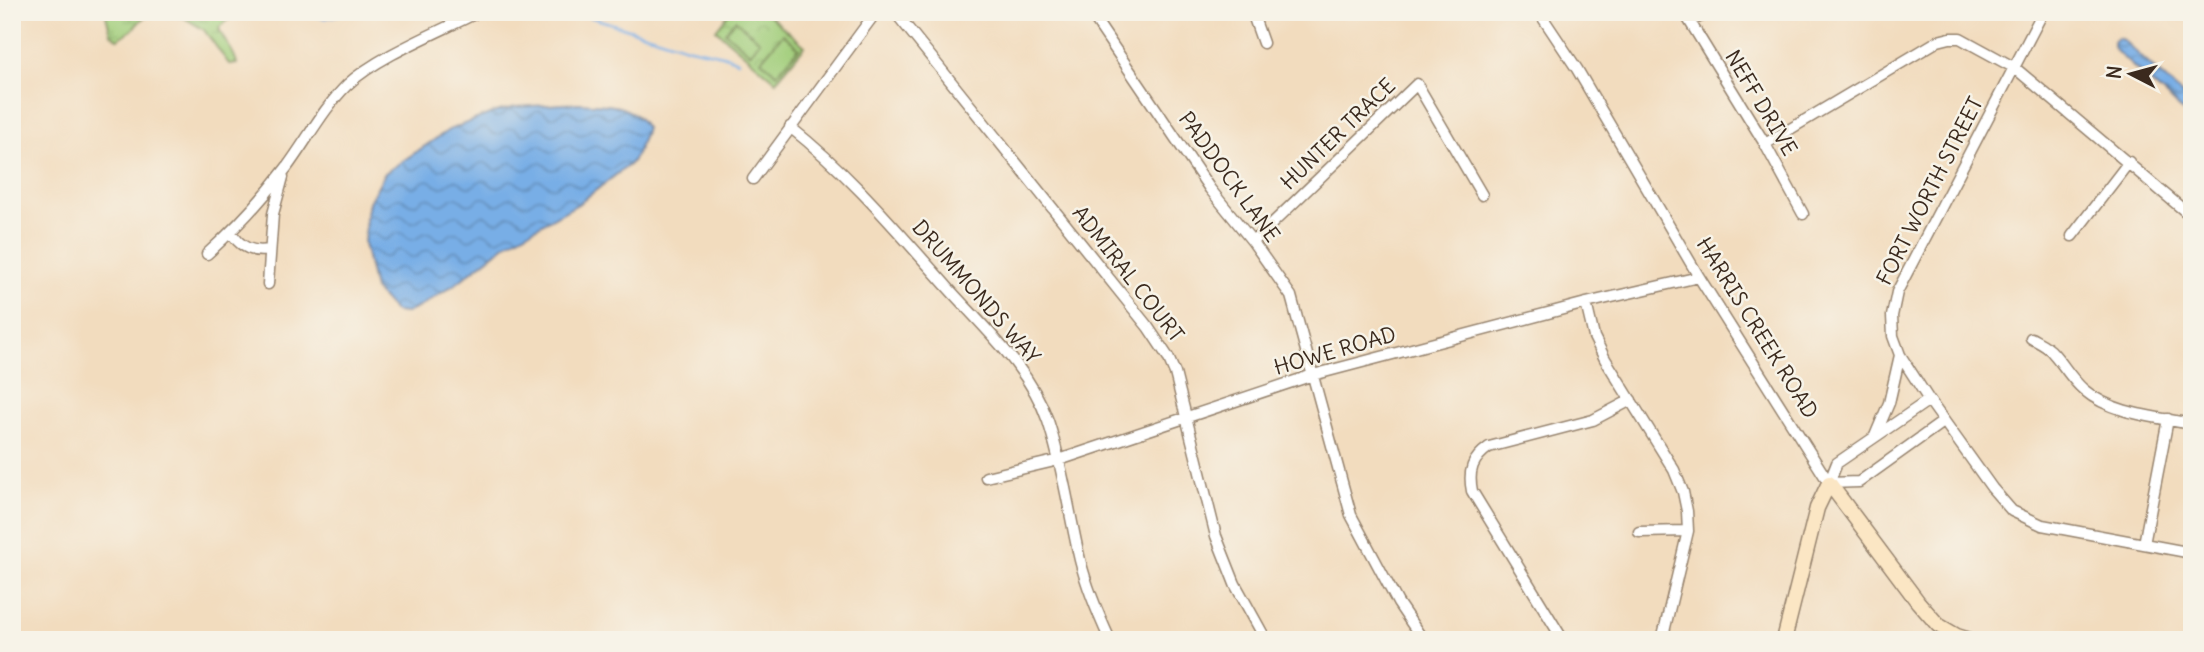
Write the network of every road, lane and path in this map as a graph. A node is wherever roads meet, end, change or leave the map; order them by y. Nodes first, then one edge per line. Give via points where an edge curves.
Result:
1 (478, 12) edge
2 (876, 12) edge
3 (895, 12) edge
4 (1090, 12) edge
5 (1252, 12) edge
6 (1539, 12) edge
7 (1711, 12) edge
8 (2043, 12) edge
9 (1687, 17) edge
10 (1264, 43) dead end
11 (2015, 68) junction
12 (790, 127) junction
13 (1765, 145) junction
14 (2129, 163) junction
15 (287, 167) junction
16 (752, 179) dead end
17 (1482, 195) dead end
18 (1803, 214) dead end
19 (2192, 216) edge
20 (231, 232) junction
21 (2072, 236) dead end
22 (1253, 242) junction
23 (269, 250) junction
24 (207, 254) dead end
25 (1699, 277) junction
26 (268, 285) dead end
27 (1586, 303) junction
28 (2031, 338) dead end
29 (1900, 355) junction
30 (1313, 375) junction
31 (1929, 400) junction
32 (1631, 401) junction
33 (1187, 416) junction
34 (2168, 419) junction
35 (1944, 421) junction
36 (2192, 424) edge
37 (1875, 437) junction
38 (1059, 460) junction
39 (986, 477) dead end
40 (1829, 483) junction
41 (1688, 531) junction
42 (1639, 532) dead end
43 (2144, 544) junction
44 (2192, 553) edge
45 (1110, 640) edge
46 (1266, 640) edge
47 (1423, 640) edge
48 (1563, 640) edge
49 (1662, 640) edge
50 (1784, 640) edge
51 (1970, 640) edge

1 - 15 street via 373,66 348,84
2 - 12 street
3 - 33 street, ADMIRAL COURT via 1159,342 1175,373
4 - 22 street, PADDOCK LANE via 1210,189
5 - 10 street
6 - 25 street, HARRIS CREEK ROAD
7 - 9 street
8 - 11 street, FORT WORTH STREET
9 - 13 street, NEFF DRIVE
11 - 13 street via 1961,38 1938,41
11 - 14 street
11 - 29 street, FORT WORTH STREET via 1897,292 1892,316
12 - 16 street
12 - 38 street, DRUMMONDS WAY via 860,189 1009,356 1047,419
13 - 18 street, NEFF DRIVE
14 - 19 street
14 - 21 street
15 - 20 street
15 - 23 street via 273,214
17 - 22 street, HUNTER TRACE via 1417,84
20 - 23 street via 245,248
20 - 24 street
22 - 30 street, PADDOCK LANE via 1291,296
23 - 26 street
25 - 27 street, HOWE ROAD
25 - 40 street, HARRIS CREEK ROAD
27 - 30 street, HOWE ROAD
27 - 32 street via 1594,337
28 - 34 street via 2052,351 2073,380 2095,397 2120,409
29 - 31 street, FORT WORTH STREET
29 - 37 street
30 - 33 street, HOWE ROAD
30 - 47 street, PADDOCK LANE via 1351,515
31 - 35 street, FORT WORTH STREET
31 - 37 street
32 - 41 street via 1674,470 1683,492
32 - 48 street via 1593,421 1489,447 1471,467 1472,491
33 - 38 street, HOWE ROAD
33 - 46 street, ADMIRAL COURT via 1220,549
34 - 36 street
34 - 43 street
35 - 40 street via 1859,482
35 - 43 street, FORT WORTH STREET via 2012,511 2042,525
37 - 40 street via 1836,463
38 - 39 street, HOWE ROAD
38 - 45 street, DRUMMONDS WAY via 1080,563
40 - 50 street via 1817,508
40 - 51 street, HARRIS CREEK ROAD via 1938,625
41 - 42 street
41 - 49 street
43 - 44 street, FORT WORTH STREET

